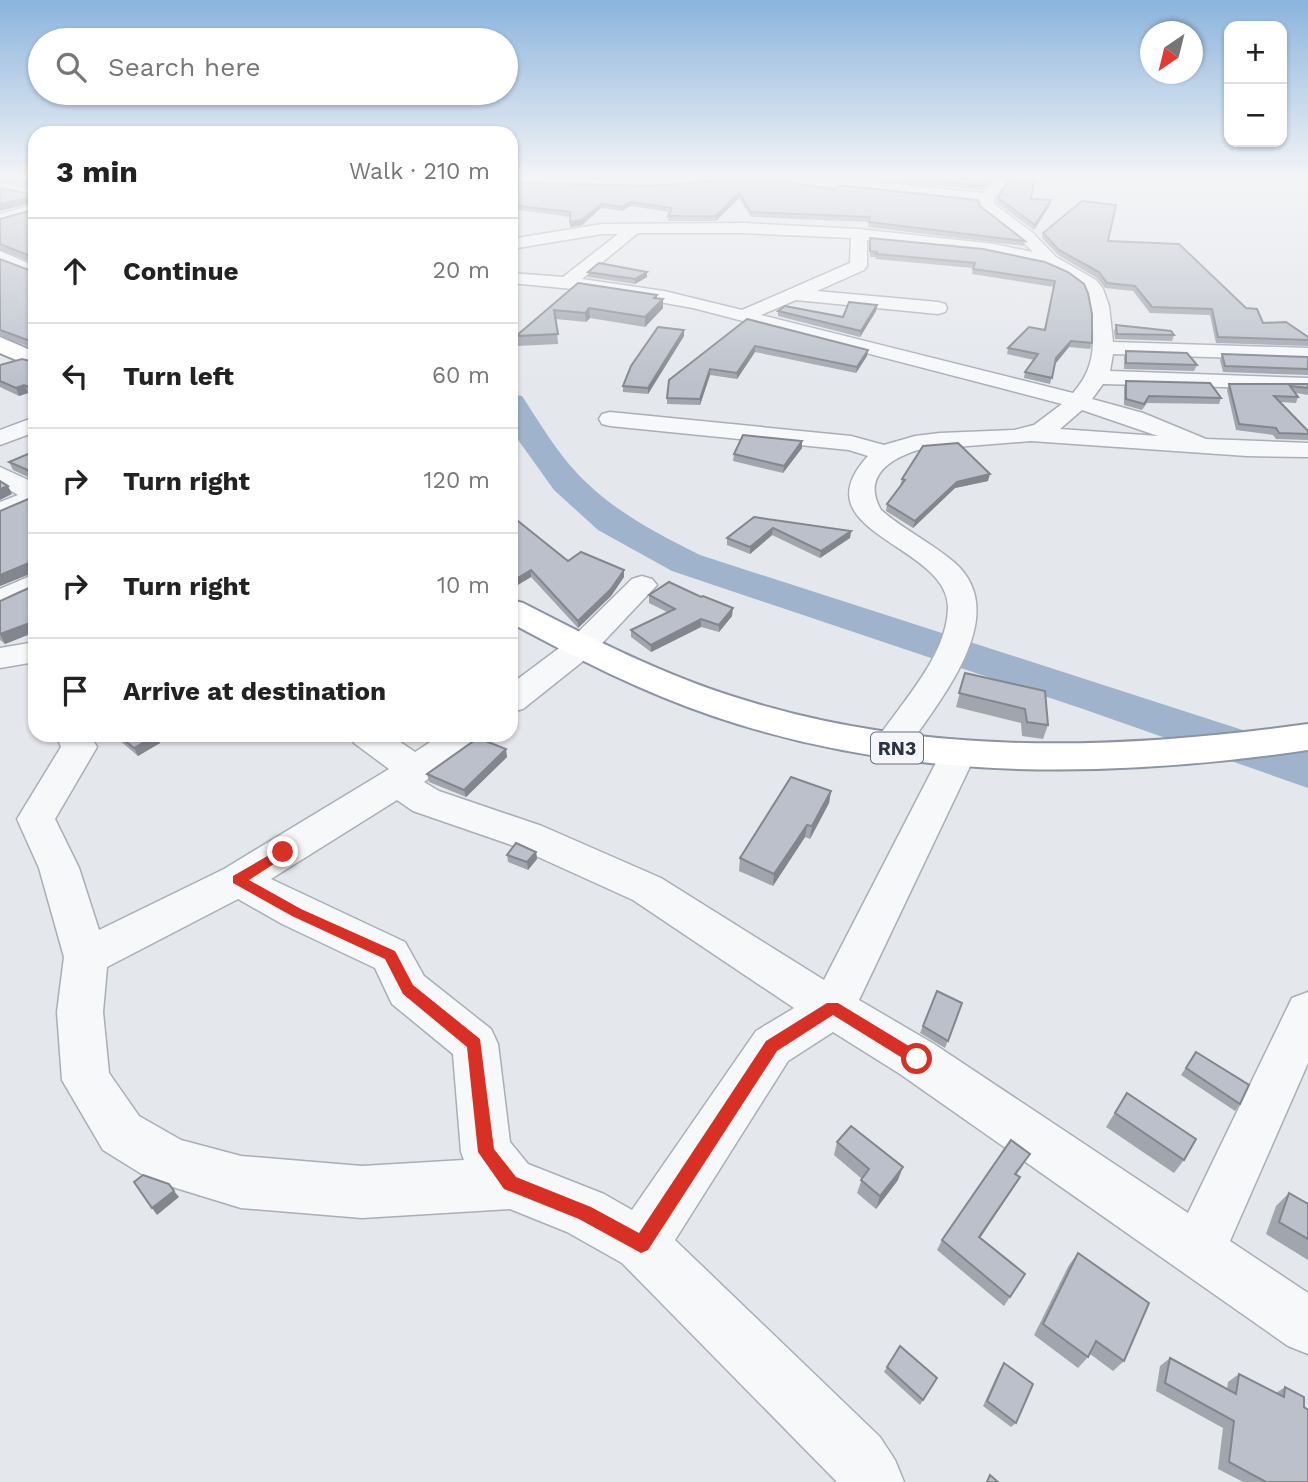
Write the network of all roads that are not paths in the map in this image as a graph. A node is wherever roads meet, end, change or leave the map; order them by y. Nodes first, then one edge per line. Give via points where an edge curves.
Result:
1 (616, 245) edge
2 (859, 245) edge
3 (958, 245) edge
4 (1037, 245) edge
5 (0, 256) edge
6 (1048, 260) junction
7 (28, 269) edge
8 (518, 279) edge
9 (566, 284) junction
10 (795, 294) junction
11 (900, 304) junction
12 (938, 308) dead end
13 (743, 316) junction
14 (0, 344) edge
15 (1102, 348) junction
16 (872, 349) junction
17 (1308, 354) edge
18 (28, 358) edge
19 (28, 360) edge
20 (0, 366) edge
21 (1096, 377) junction
22 (1300, 383) edge
23 (1076, 401) junction
24 (610, 419) dead end
25 (28, 427) edge
26 (1033, 434) junction
27 (0, 438) edge
28 (1197, 443) junction
29 (1308, 450) edge
30 (888, 454) junction
31 (0, 474) edge
32 (28, 491) edge
33 (28, 498) edge
34 (0, 511) edge
35 (642, 585) dead end
36 (28, 586) edge
37 (0, 600) edge
38 (518, 614) edge
39 (581, 647) junction
40 (28, 653) edge
41 (0, 657) edge
42 (518, 696) edge
43 (1308, 737) edge
44 (81, 742) edge
45 (373, 742) edge
46 (456, 742) edge
47 (890, 747) junction
48 (957, 755) junction
49 (406, 776) junction
50 (238, 880) junction
51 (86, 957) junction
52 (832, 1008) junction
53 (1308, 1012) edge
54 (510, 1183) junction
55 (641, 1244) junction
56 (1199, 1249) junction
57 (1308, 1326) edge
58 (873, 1482) edge

1 - 9 street
2 - 10 street via 858,265
3 - 6 street
4 - 6 street
5 - 7 street
6 - 15 street via 1087,281 1095,291 1101,308
8 - 9 street
9 - 13 street via 691,301
10 - 11 street
10 - 13 street
11 - 12 street
11 - 16 street
13 - 16 street
14 - 18 highway
15 - 17 street
15 - 21 street
16 - 23 street
19 - 20 street
21 - 22 street
21 - 23 street
23 - 26 street via 1056,421
23 - 28 street
24 - 30 street via 851,443
25 - 27 street
26 - 28 street
26 - 30 street via 919,443
28 - 29 street
30 - 47 street via 863,480 861,501 882,526 944,568 959,586 964,604 950,651
31 - 32 street
33 - 34 street
35 - 39 street
36 - 37 street
38 - 39 highway, RN3
39 - 42 street
39 - 47 highway, RN3 via 726,707 798,729
40 - 41 street
43 - 48 highway, RN3 via 1136,757
44 - 51 street via 36,820 59,868
45 - 49 street
46 - 49 street
47 - 48 highway, RN3
48 - 52 street
49 - 50 street
49 - 52 street via 426,801 528,836 647,889
50 - 51 street
50 - 54 street via 390,955 408,990 475,1044 486,1152
51 - 54 street via 80,1012 86,1080 121,1133 171,1163 241,1182 362,1192
52 - 55 street via 772,1046
52 - 56 street via 917,1059
53 - 56 street
54 - 55 street via 585,1213
55 - 58 street via 858,1459
56 - 57 street

